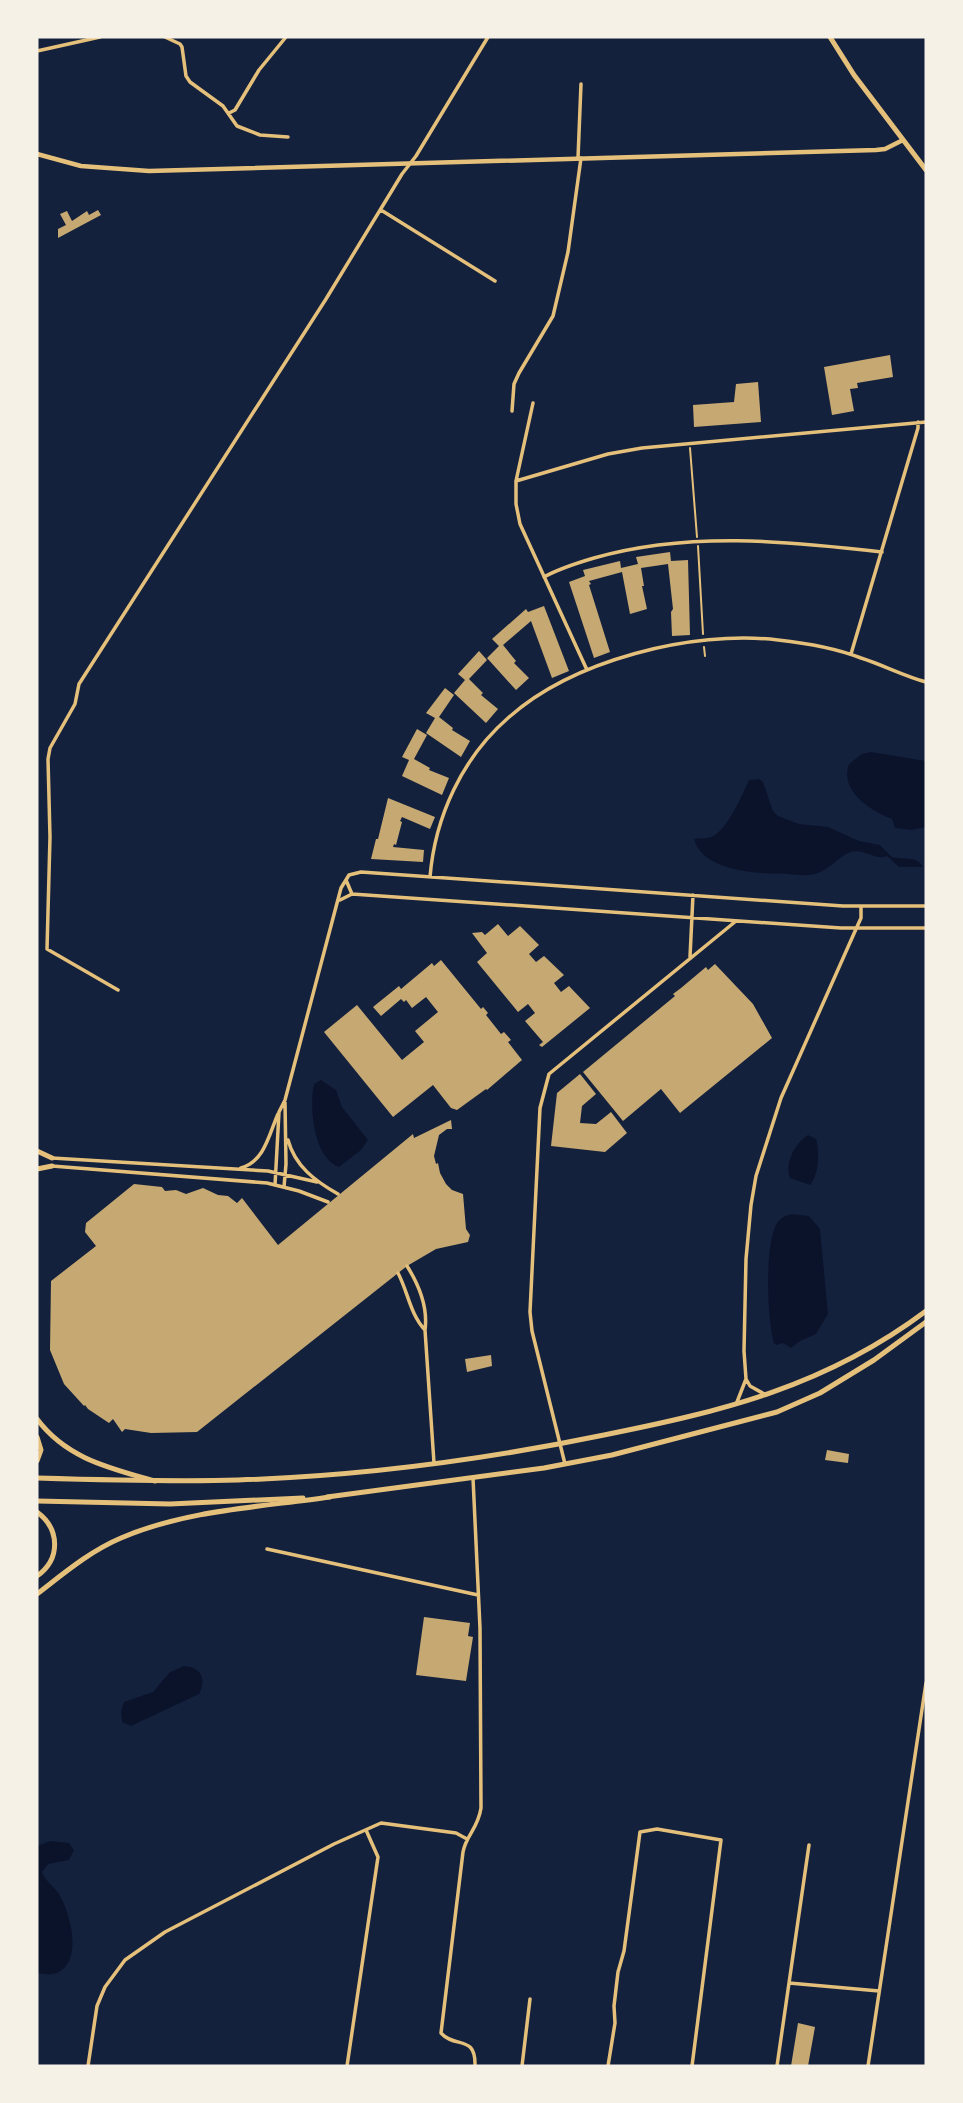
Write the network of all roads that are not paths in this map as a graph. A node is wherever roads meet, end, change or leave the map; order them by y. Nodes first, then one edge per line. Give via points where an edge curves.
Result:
1 (100, 37) edge
2 (165, 37) edge
3 (286, 37) edge
4 (488, 37) edge
5 (830, 37) edge
6 (37, 51) edge
7 (581, 84) dead end
8 (229, 114) junction
9 (288, 137) dead end
10 (903, 140) junction
11 (37, 154) edge
12 (579, 158) junction
13 (411, 162) junction
14 (926, 170) edge
15 (381, 210) junction
16 (495, 281) dead end
17 (533, 403) dead end
18 (512, 411) dead end
19 (918, 422) junction
20 (926, 422) edge
21 (516, 481) junction
22 (882, 552) junction
23 (544, 576) junction
24 (851, 654) junction
25 (587, 670) junction
26 (926, 682) edge
27 (430, 877) junction
28 (345, 878) junction
29 (352, 894) junction
30 (693, 895) junction
31 (338, 901) junction
32 (861, 906) junction
33 (926, 906) edge
34 (691, 918) junction
35 (736, 921) junction
36 (926, 928) edge
37 (856, 929) junction
38 (690, 957) junction
39 (118, 990) dead end
40 (285, 1100) junction
41 (279, 1112) junction
42 (286, 1135) junction
43 (37, 1151) edge
44 (51, 1158) joint
45 (52, 1166) joint
46 (37, 1169) edge
47 (239, 1169) junction
48 (277, 1172) junction
49 (286, 1174) junction
50 (317, 1182) junction
51 (275, 1185) junction
52 (284, 1187) junction
53 (338, 1194) dead end
54 (328, 1202) dead end
55 (408, 1266) dead end
56 (398, 1273) dead end
57 (926, 1311) edge
58 (926, 1322) edge
59 (425, 1330) junction
60 (746, 1379) junction
61 (767, 1396) junction
62 (736, 1405) junction
63 (37, 1419) edge
64 (37, 1437) edge
65 (560, 1444) junction
66 (37, 1461) edge
67 (565, 1464) junction
68 (434, 1465) junction
69 (37, 1478) edge
70 (473, 1478) junction
71 (155, 1481) junction
72 (330, 1497) junction
73 (37, 1500) edge
74 (37, 1512) edge
75 (267, 1549) dead end
76 (37, 1576) edge
77 (37, 1594) edge
78 (478, 1595) junction
79 (926, 1683) edge
80 (366, 1830) junction
81 (468, 1839) junction
82 (809, 1845) dead end
83 (789, 1983) junction
84 (879, 1991) junction
85 (530, 1999) dead end
86 (88, 2066) edge
87 (347, 2066) edge
88 (475, 2066) edge
89 (522, 2066) edge
90 (608, 2066) edge
91 (692, 2066) edge
92 (777, 2066) edge
93 (868, 2066) edge

1 - 6 street
2 - 8 street via 182,47 190,82
3 - 8 street
4 - 13 street
5 - 10 main road
7 - 12 street
8 - 9 street via 243,129
10 - 12 street via 876,150
10 - 14 main road
11 - 13 street via 81,166 149,171
12 - 13 street
12 - 18 street via 568,252 553,316 514,384
13 - 15 street
15 - 16 street
15 - 39 street via 79,684 75,704 50,748 47,949
17 - 21 street
19 - 20 street
19 - 21 street via 608,454
19 - 22 street
21 - 23 street via 520,524
22 - 23 street via 771,542 668,542 625,549
22 - 24 street
23 - 25 street
24 - 25 street via 776,640 704,640 631,655
24 - 26 street
25 - 27 street via 509,717 471,760 446,805
27 - 28 street via 361,872
27 - 30 street
28 - 29 street
28 - 31 street
29 - 31 street
29 - 34 street
30 - 32 street
30 - 34 street
31 - 40 street
32 - 33 street
32 - 37 street
34 - 35 street
34 - 38 street
35 - 37 street
35 - 38 street
36 - 37 street
37 - 60 street via 786,1087 756,1177 746,1259
38 - 65 street via 549,1074 543,1093 530,1312
40 - 41 street
40 - 42 street
41 - 47 street via 261,1155
41 - 48 street
42 - 49 street
42 - 50 street via 296,1161
43 - 44 main road
44 - 47 street
45 - 46 main road
45 - 51 street
47 - 48 street
48 - 49 street
48 - 51 street
49 - 50 street
49 - 52 street
50 - 53 street
51 - 52 street
52 - 54 street
55 - 59 street via 422,1299
56 - 59 street via 416,1321
57 - 61 main road via 838,1367
58 - 67 main road via 820,1393 777,1412
59 - 68 street
60 - 61 street
60 - 62 street
61 - 62 main road
62 - 65 main road
63 - 71 main road via 61,1444 86,1460
64 - 66 main road via 41,1450
65 - 67 street
65 - 68 main road
67 - 70 main road
68 - 71 main road via 276,1478
69 - 71 main road
70 - 72 main road
70 - 78 street
72 - 73 main road via 170,1504
72 - 77 main road via 151,1527 100,1548
74 - 76 main road via 48,1521 55,1548 49,1564
75 - 78 street
78 - 81 street via 481,1808
79 - 84 street
80 - 81 street via 385,1822
80 - 86 street via 197,1914 125,1960 97,2006
80 - 87 street via 378,1857
81 - 88 street via 442,2033 472,2049
82 - 83 street
83 - 84 street
83 - 92 street
84 - 93 street
85 - 89 street
90 - 91 street via 640,1832 657,1829 721,1840

